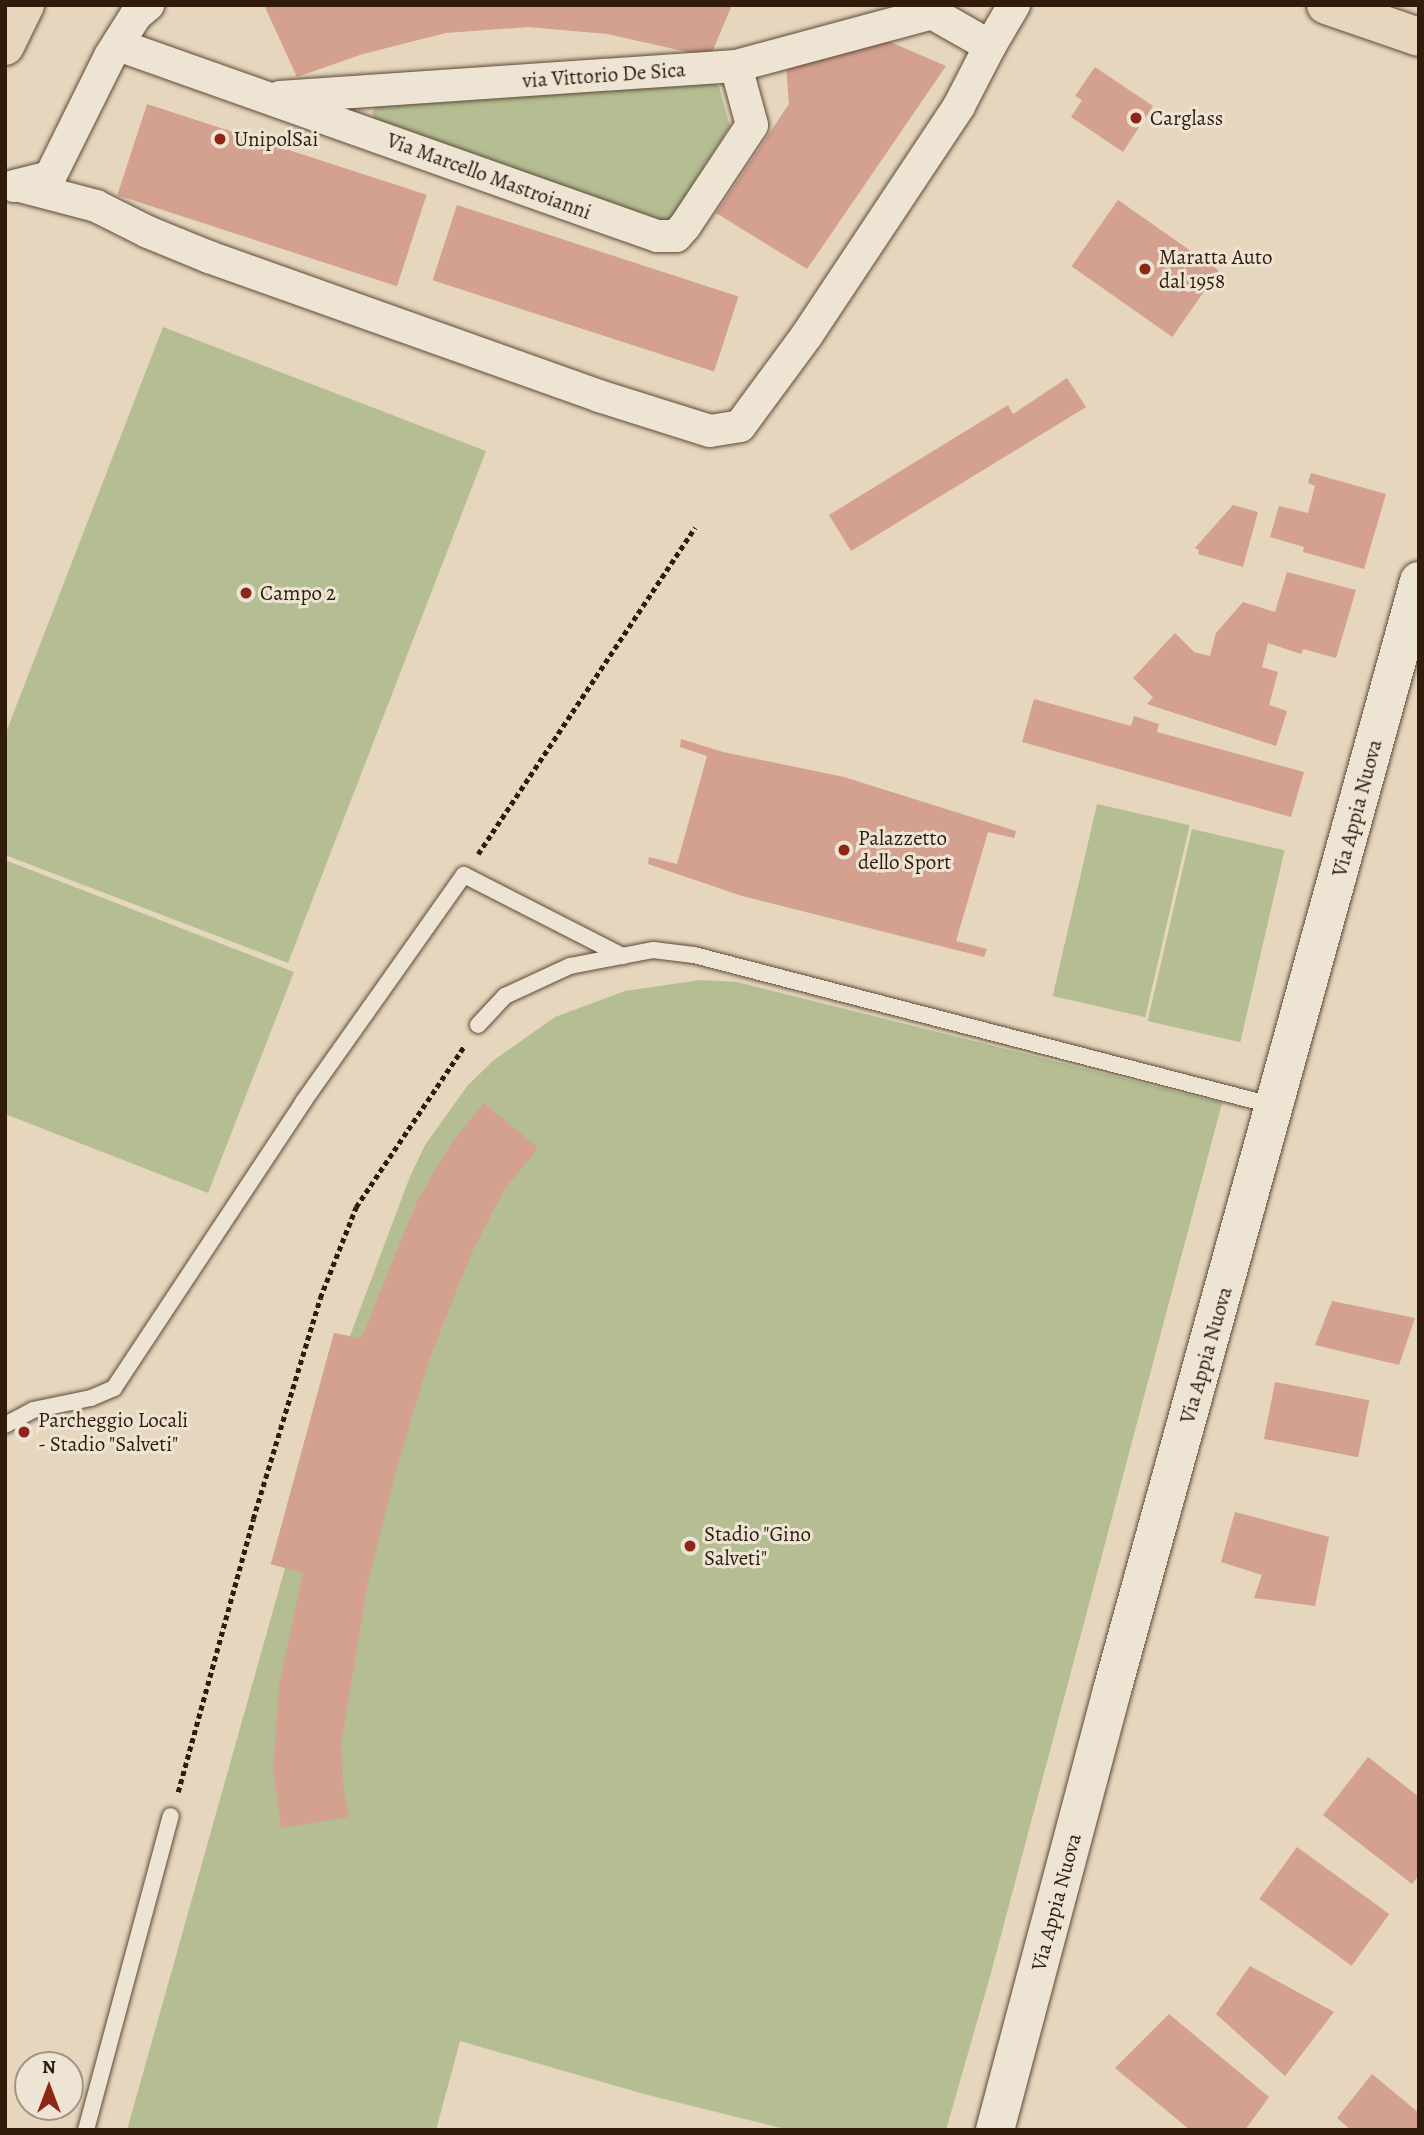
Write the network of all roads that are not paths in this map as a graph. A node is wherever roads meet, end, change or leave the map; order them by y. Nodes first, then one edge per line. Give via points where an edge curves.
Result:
1 (25, 5) edge
2 (148, 5) edge
3 (1014, 5) edge
4 (1329, 6) edge
5 (925, 9) edge
6 (1419, 37) edge
7 (118, 45) junction
8 (5, 46) edge
9 (990, 46) junction
10 (736, 66) junction
11 (268, 98) junction
12 (12, 185) edge
13 (1419, 581) edge
14 (622, 956) junction
15 (478, 1025) road end
16 (1275, 1106) junction
17 (5, 1425) edge
18 (171, 1816) road end
19 (86, 2130) edge
20 (995, 2130) edge

1 - 8 main road
2 - 7 street via 136,15
3 - 9 street
4 - 6 main road
5 - 9 street
5 - 10 street, via Vittorio De Sica
7 - 11 street, Via Marcello Mastroianni
7 - 12 street via 50,177
9 - 12 street via 959,106 807,335 740,426 710,431 209,257 96,206
10 - 11 street, via Vittorio De Sica
10 - 11 street, Via Marcello Mastroianni via 752,124 676,236 657,236
13 - 16 street, Via Appia Nuova
14 - 15 lane via 570,966 505,996
14 - 16 lane via 653,950 694,955
14 - 17 lane via 464,876 303,1102 114,1388 33,1410
16 - 20 street, Via Appia Nuova
18 - 19 lane

